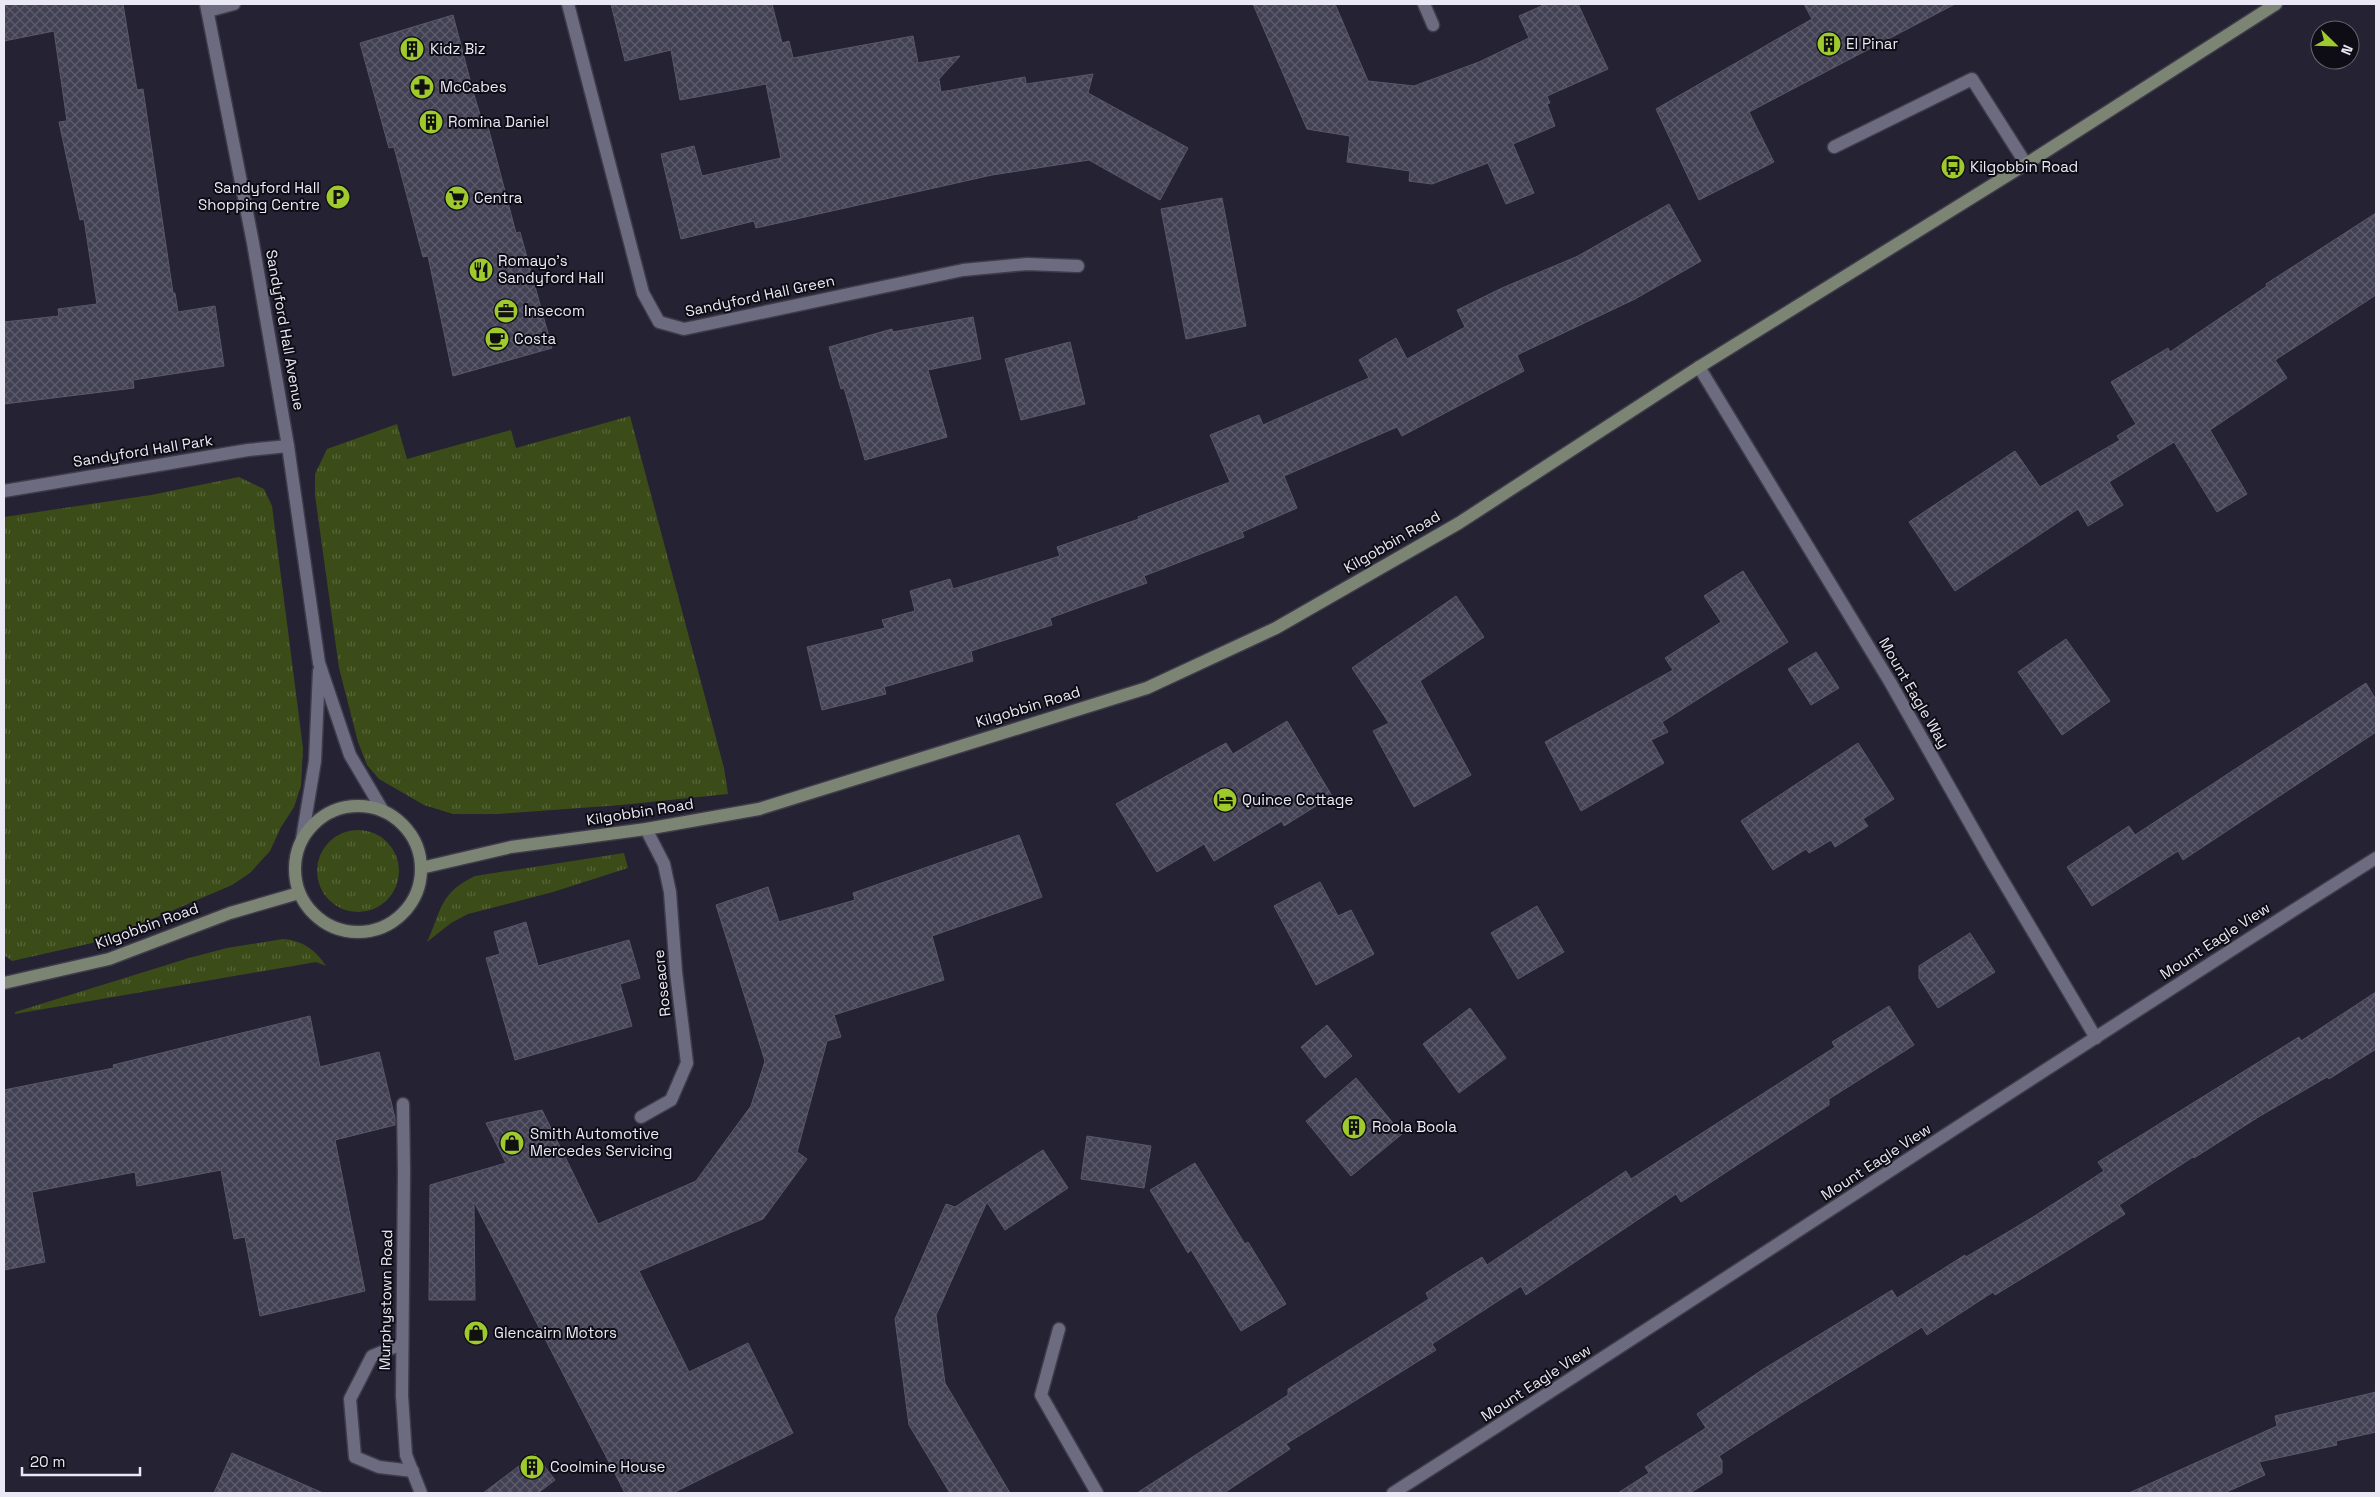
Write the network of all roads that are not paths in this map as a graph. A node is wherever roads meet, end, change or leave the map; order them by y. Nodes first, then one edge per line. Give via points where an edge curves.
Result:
1 (234, 4) edge
2 (568, 4) edge
3 (1424, 4) edge
4 (2276, 4) edge
5 (207, 8) edge
6 (1433, 25) dead end
7 (1834, 147) dead end
8 (2026, 164) junction
9 (1078, 266) dead end
10 (1699, 367) junction
11 (288, 446) junction
12 (4, 491) edge
13 (319, 663) junction
14 (383, 811) junction
15 (646, 829) junction
16 (302, 839) junction
17 (2376, 858) edge
18 (421, 868) junction
19 (299, 893) junction
20 (4, 983) edge
21 (2096, 1038) junction
22 (403, 1104) dead end
23 (641, 1117) dead end
24 (1059, 1329) dead end
25 (402, 1344) junction
26 (413, 1472) junction
27 (421, 1493) edge
28 (1097, 1493) edge
29 (1393, 1493) edge

1 - 5 street
2 - 9 street, Sandyford Hall Green via 643,292 659,322 684,329 963,270 1026,264
3 - 6 street
4 - 8 street, Kilgobbin Road
5 - 11 street, Sandyford Hall Avenue
7 - 8 street via 1972,79
8 - 10 street, Kilgobbin Road
10 - 15 street, Kilgobbin Road via 1451,528 1276,628 1147,688 758,809
10 - 21 street, Mount Eagle Way via 1890,682
11 - 12 street, Sandyford Hall Park
11 - 13 street, Sandyford Hall Avenue
13 - 14 street, Sandyford Hall Avenue via 350,755
13 - 16 street, Sandyford Hall Avenue via 315,762
14 - 16 street via 362,806 343,807 322,817
14 - 18 street via 399,821 413,838
15 - 18 street, Kilgobbin Road via 511,846
15 - 23 street, Roseacre via 664,864 670,892 687,1063 671,1100
16 - 19 street via 294,871
17 - 21 street, Mount Eagle View
18 - 19 street via 418,890 407,909 391,924 372,931 350,932 330,927 312,914
19 - 20 street, Kilgobbin Road via 230,913 109,959
21 - 29 street, Mount Eagle View via 1666,1320
22 - 25 street, Murphystown Road
24 - 28 street via 1041,1395
25 - 26 street, Murphystown Road via 406,1455
25 - 26 street via 372,1356 350,1399 355,1457 380,1467
26 - 27 street, Murphystown Road

